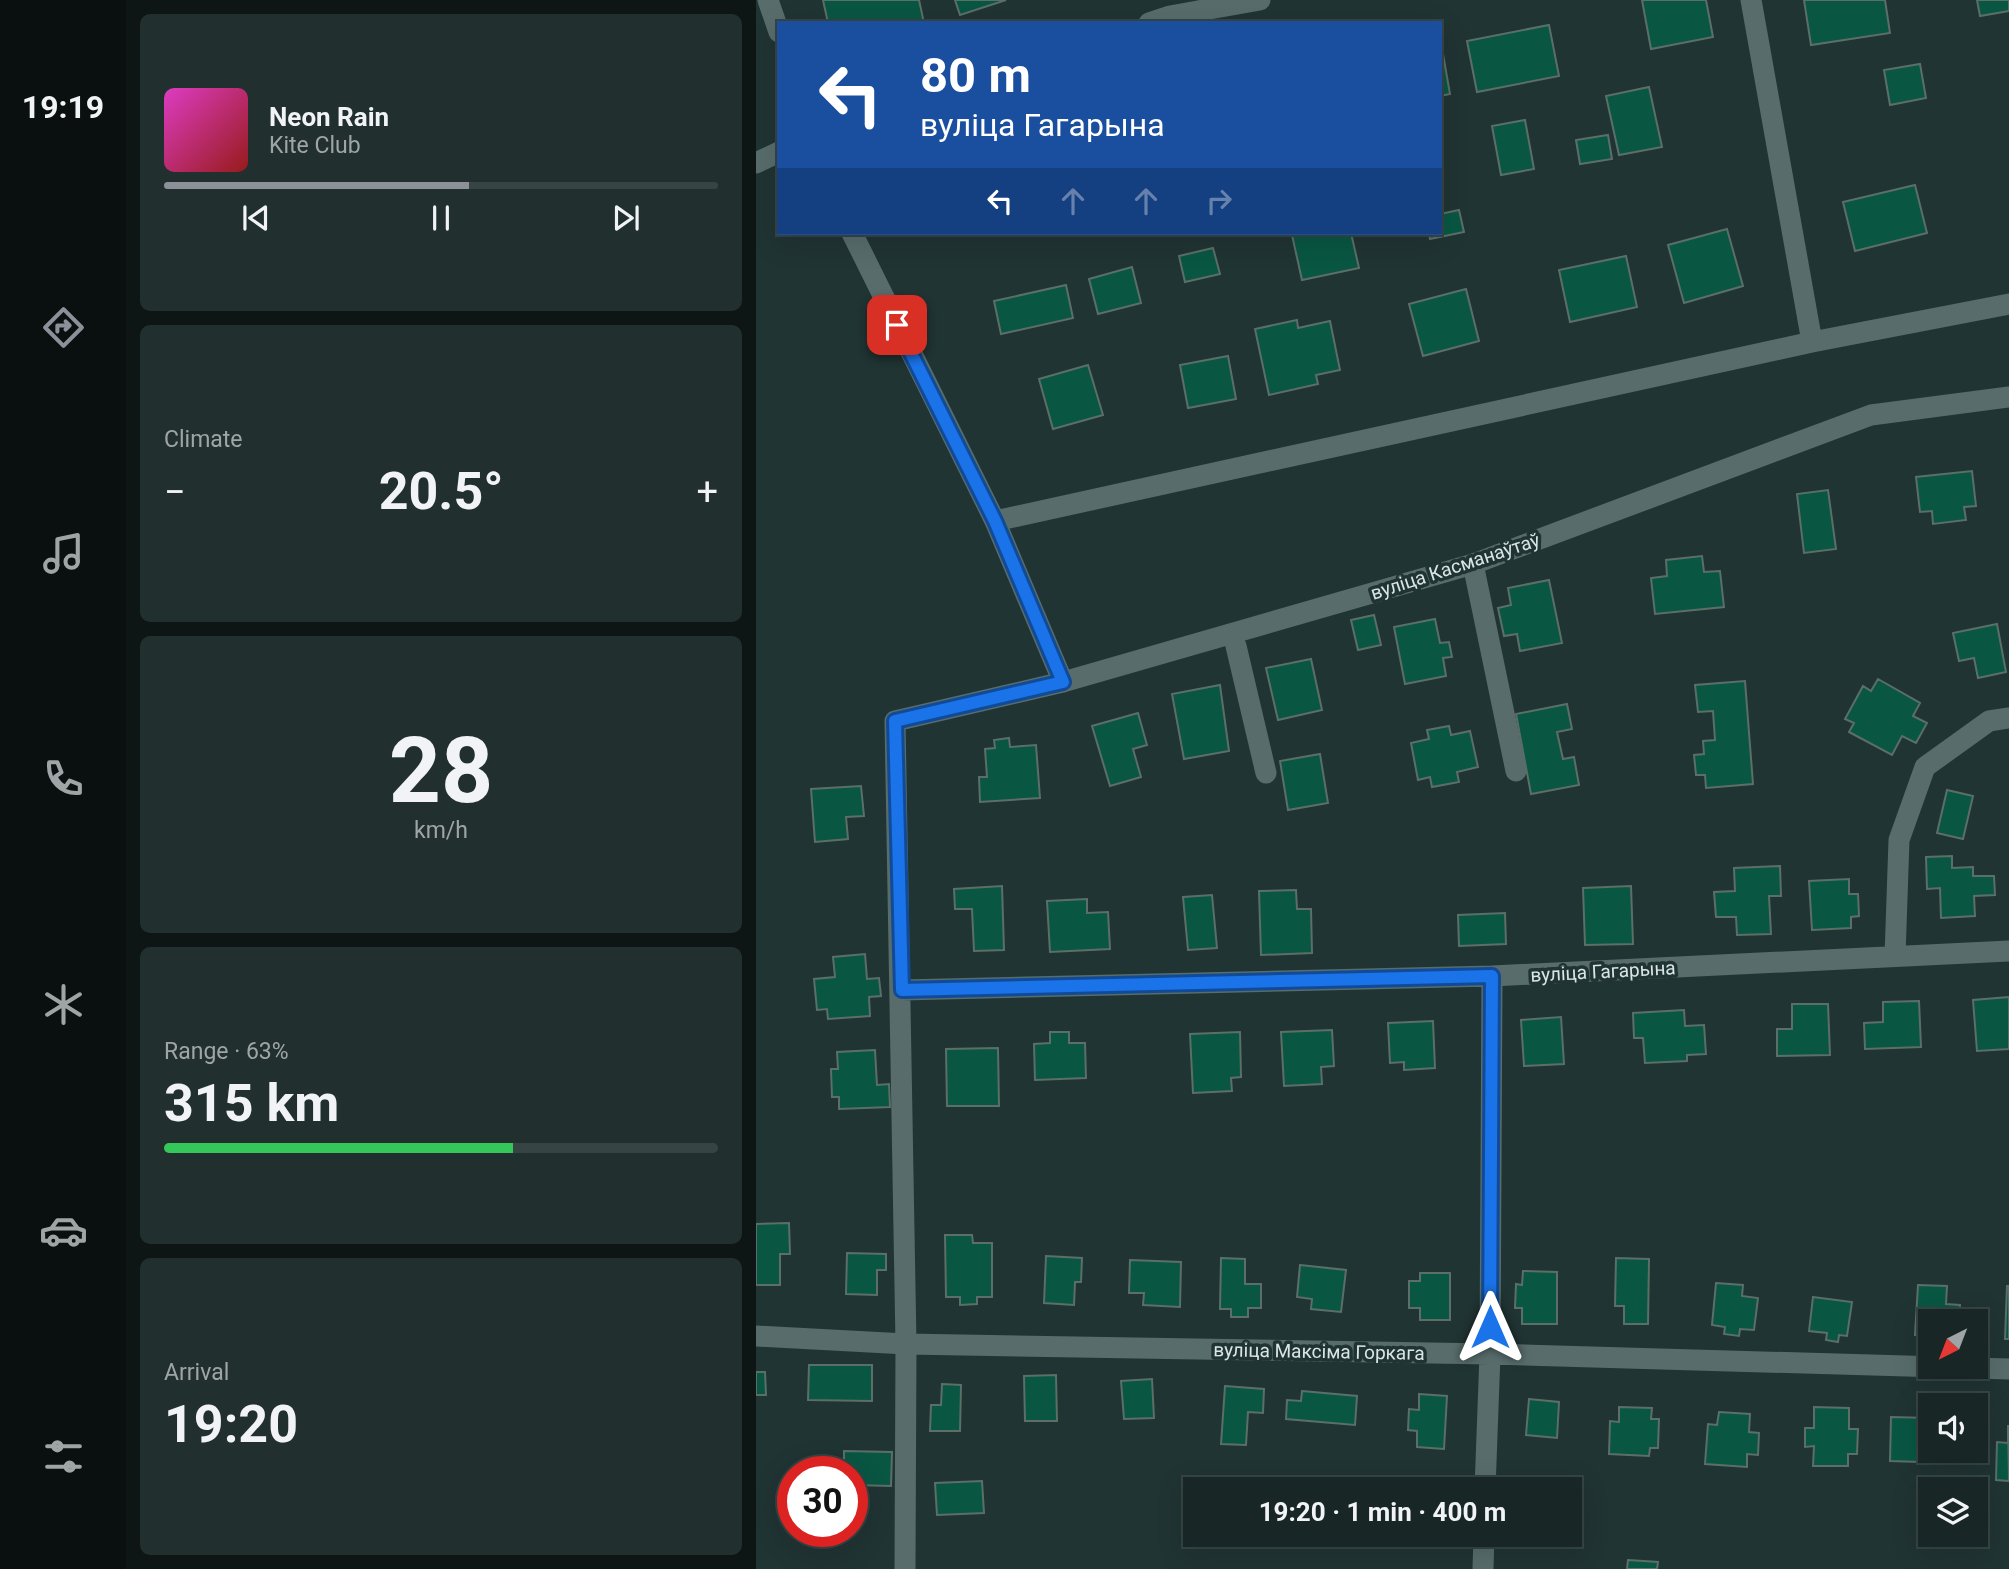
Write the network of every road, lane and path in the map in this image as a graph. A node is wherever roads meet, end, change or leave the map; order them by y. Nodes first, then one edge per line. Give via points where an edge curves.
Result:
1 (768, 0) edge
2 (1261, 0) edge
3 (1751, 0) edge
4 (1155, 21) edge
5 (777, 26) edge
6 (777, 153) edge
7 (756, 163) edge
8 (853, 235) edge
9 (2009, 304) edge
10 (1812, 342) junction
11 (2009, 397) edge
12 (995, 521) junction
13 (1473, 564) junction
14 (1236, 646) dead end
15 (1063, 682) junction
16 (2009, 718) edge
17 (1516, 771) dead end
18 (1266, 774) dead end
19 (2009, 951) edge
20 (1895, 956) junction
21 (1492, 976) junction
22 (902, 990) junction
23 (756, 1336) edge
24 (906, 1344) junction
25 (1490, 1354) junction
26 (2009, 1369) edge
27 (1485, 1477) edge
28 (1484, 1547) edge
29 (905, 1569) edge
30 (1483, 1569) edge

1 - 5 street
2 - 4 street
3 - 10 street
6 - 7 street
8 - 12 street
9 - 10 street
10 - 12 street
11 - 13 street, вуліца Касманаўтаў via 1871,415
12 - 15 street
13 - 15 street, вуліца Касманаўтаў
13 - 17 street
14 - 18 street
15 - 22 street, вуліца Касманаўтаў via 895,721
16 - 20 street via 1989,722 1926,767 1899,840
19 - 20 street, вуліца Гагарына
20 - 21 street, вуліца Гагарына
21 - 22 street, вуліца Гагарына
21 - 25 street
22 - 24 street
23 - 24 street, вуліца Максіма Горкага
24 - 25 street, вуліца Максіма Горкага
24 - 29 street
25 - 26 street, вуліца Максіма Горкага
25 - 27 street
28 - 30 street

